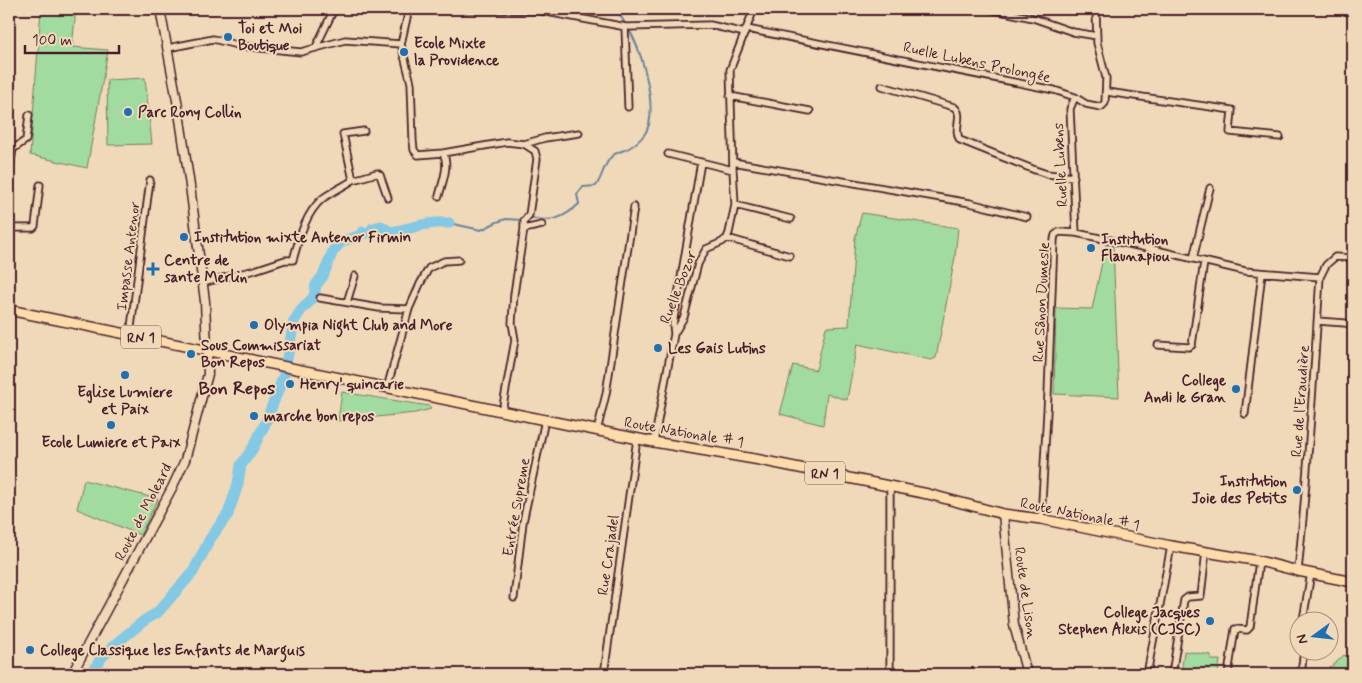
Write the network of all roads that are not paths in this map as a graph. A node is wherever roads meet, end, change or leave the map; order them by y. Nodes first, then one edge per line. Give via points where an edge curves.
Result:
1 (160, 9) edge
2 (334, 9) edge
3 (409, 9) edge
4 (468, 9) edge
5 (754, 9) edge
6 (990, 9) edge
7 (1096, 9) edge
8 (625, 27) junction
9 (746, 31) junction
10 (1097, 36) junction
11 (401, 44) junction
12 (316, 47) junction
13 (168, 48) junction
14 (882, 86) dead end
15 (1107, 92) junction
16 (730, 96) junction
17 (1075, 97) junction
18 (628, 108) dead end
19 (810, 111) dead end
20 (29, 115) dead end
21 (364, 131) dead end
22 (579, 133) dead end
23 (1280, 137) dead end
24 (539, 140) junction
25 (524, 144) junction
26 (535, 151) junction
27 (443, 153) junction
28 (668, 154) dead end
29 (701, 162) junction
30 (733, 162) junction
31 (732, 170) junction
32 (9, 173) edge
33 (1074, 177) junction
34 (150, 180) dead end
35 (353, 180) junction
36 (40, 185) dead end
37 (1210, 188) dead end
38 (439, 196) dead end
39 (388, 198) dead end
40 (735, 204) junction
41 (634, 207) dead end
42 (1027, 217) dead end
43 (790, 219) dead end
44 (542, 224) dead end
45 (9, 228) edge
46 (524, 229) junction
47 (1076, 233) junction
48 (727, 238) junction
49 (790, 256) dead end
50 (1353, 258) edge
51 (1193, 259) junction
52 (459, 260) dead end
53 (1204, 262) junction
54 (1262, 272) junction
55 (355, 276) dead end
56 (1320, 276) junction
57 (202, 283) junction
58 (320, 298) dead end
59 (347, 302) junction
60 (409, 309) junction
61 (9, 310) edge
62 (1317, 321) junction
63 (1353, 325) edge
64 (674, 334) junction
65 (130, 335) junction
66 (1158, 345) dead end
67 (208, 351) junction
68 (387, 388) junction
69 (502, 411) junction
70 (1245, 414) dead end
71 (545, 420) junction
72 (597, 430) junction
73 (637, 439) junction
74 (654, 442) junction
75 (890, 486) junction
76 (1003, 514) junction
77 (1041, 519) junction
78 (1171, 546) junction
79 (1206, 551) junction
80 (1259, 561) junction
81 (1298, 571) junction
82 (1311, 573) junction
83 (1353, 582) edge
84 (514, 598) dead end
85 (1305, 610) edge
86 (1303, 660) edge
87 (72, 674) edge
88 (604, 674) edge
89 (890, 674) edge
90 (1027, 674) edge
91 (1147, 674) edge
92 (1172, 674) edge
93 (1228, 674) edge
94 (1301, 674) edge

1 - 13 street, Route de Moleard
2 - 12 street
3 - 11 street
4 - 8 street, Ruelle Lubens Prolongée via 536,10
5 - 9 street
6 - 10 street
7 - 10 street
8 - 9 street, Ruelle Lubens Prolongée via 710,25
8 - 18 street
9 - 16 street via 730,70
9 - 17 street, Ruelle Lubens Prolongée via 1054,90
10 - 15 street
11 - 12 street via 345,40
11 - 27 street via 411,83 414,150 418,155
12 - 13 street via 301,52 242,46 213,39
13 - 57 street, Route de Moleard
14 - 33 street via 954,107 959,114 956,132 960,140 1047,174
15 - 17 street, Ruelle Lubens Prolongée via 1101,106 1086,104
15 - 23 street via 1232,110 1230,132
16 - 19 street
16 - 30 street
17 - 33 street, Ruelle Lubens via 1070,108
20 - 32 street via 26,140 13,149
21 - 35 street via 343,134
22 - 24 street
24 - 25 street
24 - 26 street
25 - 26 street
25 - 27 street via 507,142
26 - 46 street via 537,159
27 - 38 street via 446,165
28 - 29 street
29 - 31 street
29 - 64 street via 673,324
30 - 31 street
30 - 42 street via 970,203
31 - 40 street
33 - 47 street, Ruelle Lubens
34 - 65 street, Impasse Antenor
35 - 39 street via 377,173
35 - 57 street via 322,199 311,213 293,260
36 - 45 street via 35,226
37 - 51 street
40 - 43 street
40 - 48 street
41 - 72 street via 606,394
44 - 46 street
46 - 69 street via 514,294 512,323 515,340
47 - 51 street, Rue Sânon Dumesle
47 - 77 street, Rue Sânon Dumesle via 1059,232 1054,240
48 - 49 street
48 - 64 street, Ruelle Bozor via 706,249 702,255 684,317
50 - 56 street via 1335,257 1326,264
51 - 53 street, Rue Sânon Dumesle
52 - 60 street via 444,261 429,268
53 - 54 street, Rue Sânon Dumesle
53 - 66 street via 1192,345
54 - 56 street, Rue Sânon Dumesle
54 - 70 street
55 - 59 street
56 - 62 street, Rue de l'Eraudière
57 - 67 street, Route de Moleard
58 - 59 street
59 - 60 street
60 - 68 street
61 - 65 main road, Route Nationale # 1 / RN 1
62 - 63 street
62 - 81 street, Rue de l'Eraudière
64 - 74 street, Ruelle Bozor
65 - 67 main road, Route Nationale # 1 / RN 1
67 - 68 main road, Route Nationale # 1 / RN 1
67 - 87 street, Route de Moleard via 208,374 185,460
68 - 69 main road, Route Nationale # 1 / RN 1
69 - 71 main road, Route Nationale # 1 / RN 1
71 - 72 main road, Route Nationale # 1 / RN 1
71 - 84 street, Entrée Supreme via 523,522
72 - 73 main road, Route Nationale # 1 / RN 1
73 - 74 main road, Route Nationale # 1 / RN 1
73 - 88 street, Rue Crajadel
74 - 75 main road, Route Nationale # 1 / RN 1
75 - 76 main road, Route Nationale # 1 / RN 1
75 - 89 street
76 - 77 main road, Route Nationale # 1 / RN 1
76 - 90 street, Route de Lison via 1014,625
77 - 78 main road, Route Nationale # 1 / RN 1
78 - 79 main road, Route Nationale # 1 / RN 1
78 - 91 street
79 - 80 main road, Route Nationale # 1 / RN 1
79 - 92 street via 1201,596 1184,600
80 - 81 main road, Route Nationale # 1 / RN 1
80 - 93 street via 1250,627 1247,630 1235,629
81 - 82 main road, Route Nationale # 1 / RN 1
82 - 83 main road, Route Nationale # 1 / RN 1
82 - 85 street
86 - 94 street

